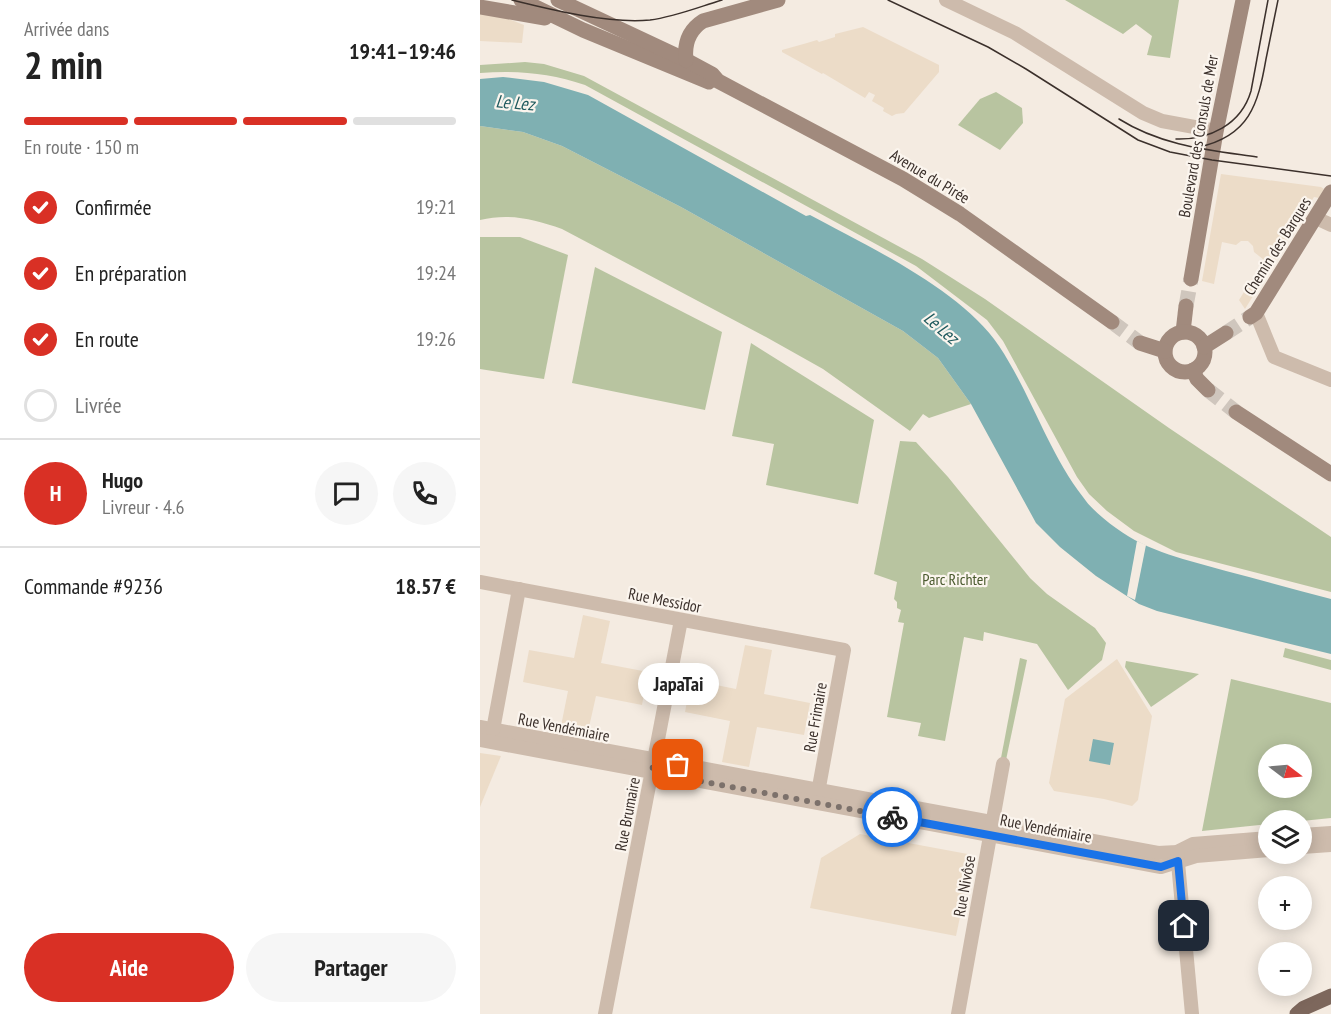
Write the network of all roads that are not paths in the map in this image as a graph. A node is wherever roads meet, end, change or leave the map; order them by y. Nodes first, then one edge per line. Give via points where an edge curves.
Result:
1 (521, 0) edge
2 (558, 0) edge
3 (778, 0) edge
4 (946, 0) edge
5 (1243, 0) edge
6 (480, 7) edge
7 (557, 19) junction
8 (686, 60) junction
9 (718, 81) junction
10 (1216, 131) junction
11 (1331, 192) edge
12 (1316, 218) junction
13 (1331, 225) edge
14 (1191, 279) tunnel mouth
15 (1186, 306) tunnel mouth
16 (1253, 315) joint
17 (1112, 322) tunnel mouth
18 (1183, 332) junction
19 (1226, 333) tunnel mouth
20 (1140, 343) tunnel mouth
21 (1204, 347) junction
22 (1165, 351) junction
23 (1193, 370) junction
24 (1331, 380) edge
25 (1208, 390) tunnel mouth
26 (1236, 412) tunnel mouth
27 (1331, 474) edge
28 (480, 582) edge
29 (519, 589) junction
30 (681, 620) junction
31 (844, 650) joint
32 (487, 729) edge
33 (480, 740) edge
34 (1003, 762) dead end
35 (653, 766) junction
36 (817, 797) junction
37 (990, 829) junction
38 (1331, 833) edge
39 (1312, 834) edge
40 (1258, 839) edge
41 (1331, 845) edge
42 (1312, 846) edge
43 (1258, 851) edge
44 (1178, 856) junction
45 (1331, 996) edge
46 (605, 1014) edge
47 (958, 1014) edge
48 (1192, 1014) edge
49 (1297, 1014) edge

1 - 7 main road
2 - 8 main road, Avenue du Pirée
3 - 8 main road via 703,21 692,28
4 - 10 street via 1015,33 1143,114
5 - 10 main road, Boulevard des Consuls de Mer
6 - 7 main road, Avenue du Pirée
7 - 9 main road, Avenue du Pirée via 710,82
8 - 9 main road, Avenue du Pirée
9 - 17 main road, Avenue du Pirée via 903,179 960,214
10 - 14 main road, Boulevard des Consuls de Mer
11 - 12 main road, Chemin des Barques
12 - 13 street
12 - 16 main road, Chemin des Barques
15 - 18 main road
16 - 24 street via 1274,357
18 - 21 main road via 1199,337
18 - 22 main road via 1171,338
19 - 21 main road
20 - 22 main road
21 - 23 main road via 1203,361
22 - 23 main road via 1174,368
23 - 25 main road
26 - 27 main road
28 - 29 street, Rue Messidor
29 - 30 street, Rue Messidor
29 - 32 street
30 - 31 street, Rue Messidor
30 - 35 street, Rue Brumaire
31 - 36 street, Rue Frimaire
32 - 35 street, Rue Vendémiaire
33 - 35 street, Rue Vendémiaire
34 - 37 street, Rue Nivôse
35 - 36 street, Rue Vendémiaire
35 - 46 street, Rue Brumaire
36 - 37 street, Rue Vendémiaire
37 - 44 street, Rue Vendémiaire
37 - 47 street, Rue Nivôse
38 - 39 street
40 - 44 street, Rue Vendémiaire via 1193,844
41 - 42 street
43 - 44 street, Rue Vendémiaire
44 - 48 street
45 - 49 main road

